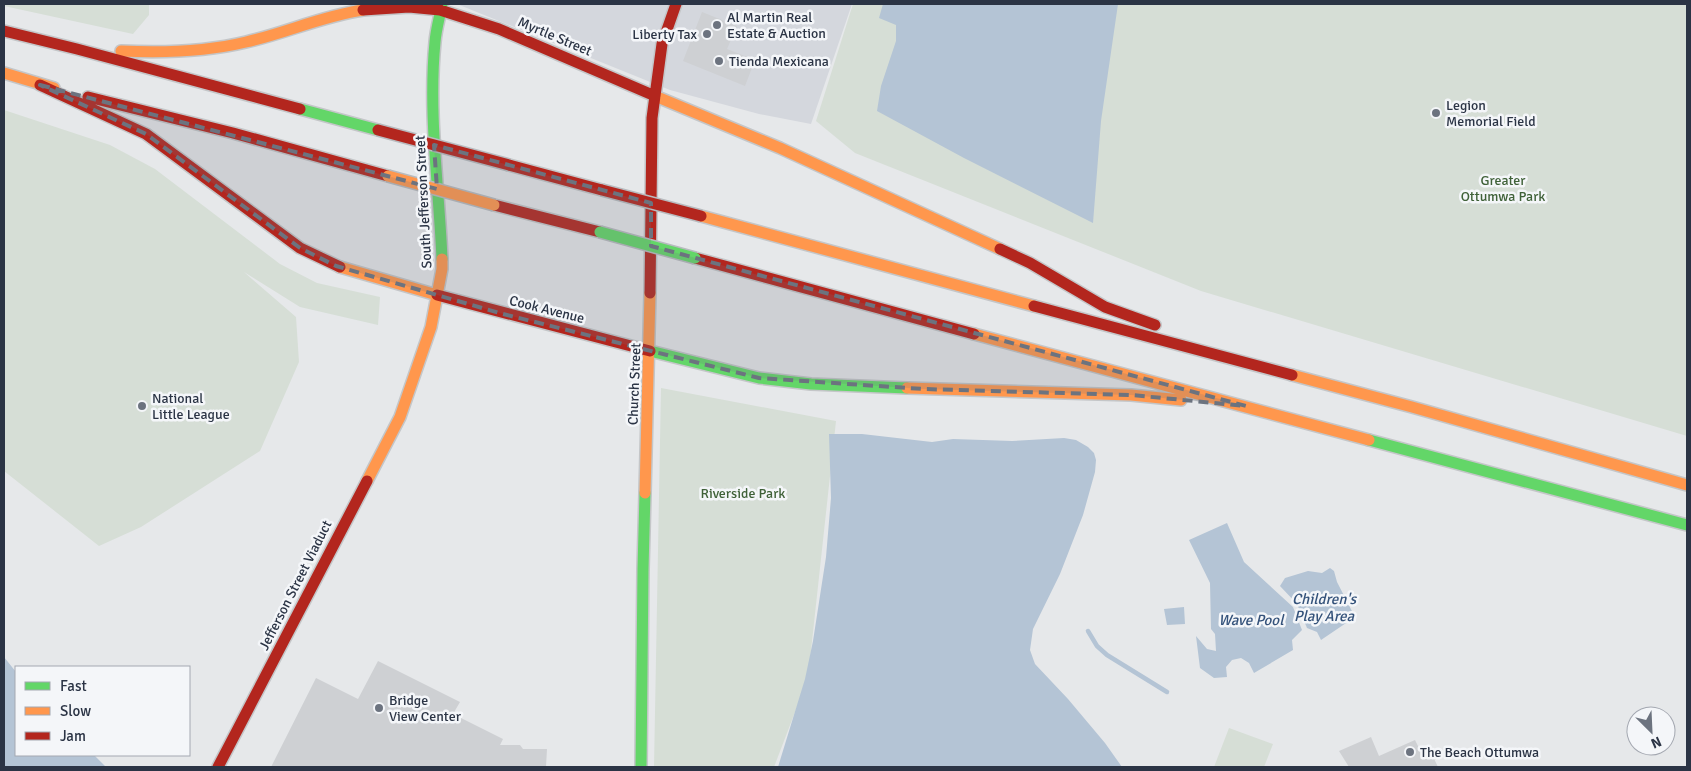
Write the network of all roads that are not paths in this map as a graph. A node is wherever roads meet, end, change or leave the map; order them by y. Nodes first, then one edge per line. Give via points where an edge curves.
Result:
1 (676, 4) edge
2 (441, 7) edge
3 (4, 32) edge
4 (77, 49) junction
5 (4, 73) edge
6 (40, 85) junction
7 (655, 96) junction
8 (437, 295) junction
9 (650, 351) junction
10 (1267, 368) junction
11 (1246, 406) junction
12 (400, 417) joint
13 (1687, 485) edge
14 (1687, 525) edge
15 (218, 767) edge
16 (641, 767) edge

1 - 7 main road, Church Street via 662,44
2 - 4 main road, Myrtle Street via 372,8 317,20 247,42 196,51 152,53
2 - 7 main road, Myrtle Street
2 - 8 main road, South Jefferson Street via 433,78 442,269
3 - 4 main road
4 - 10 main road, bridge
5 - 6 main road
6 - 8 main road, Cook Avenue via 146,134 300,248 336,266
6 - 11 main road, bridge via 233,133
7 - 9 main road, Church Street via 652,118
7 - 10 main road, Myrtle Street via 780,148 1030,262 1105,306
8 - 9 main road, Cook Avenue
8 - 12 main road, South Jefferson Street via 431,327
9 - 11 main road, Cook Avenue via 759,378 812,384 1131,395
9 - 16 main road, Church Street
10 - 13 main road
11 - 14 main road
12 - 15 main road, Jefferson Street Viaduct

